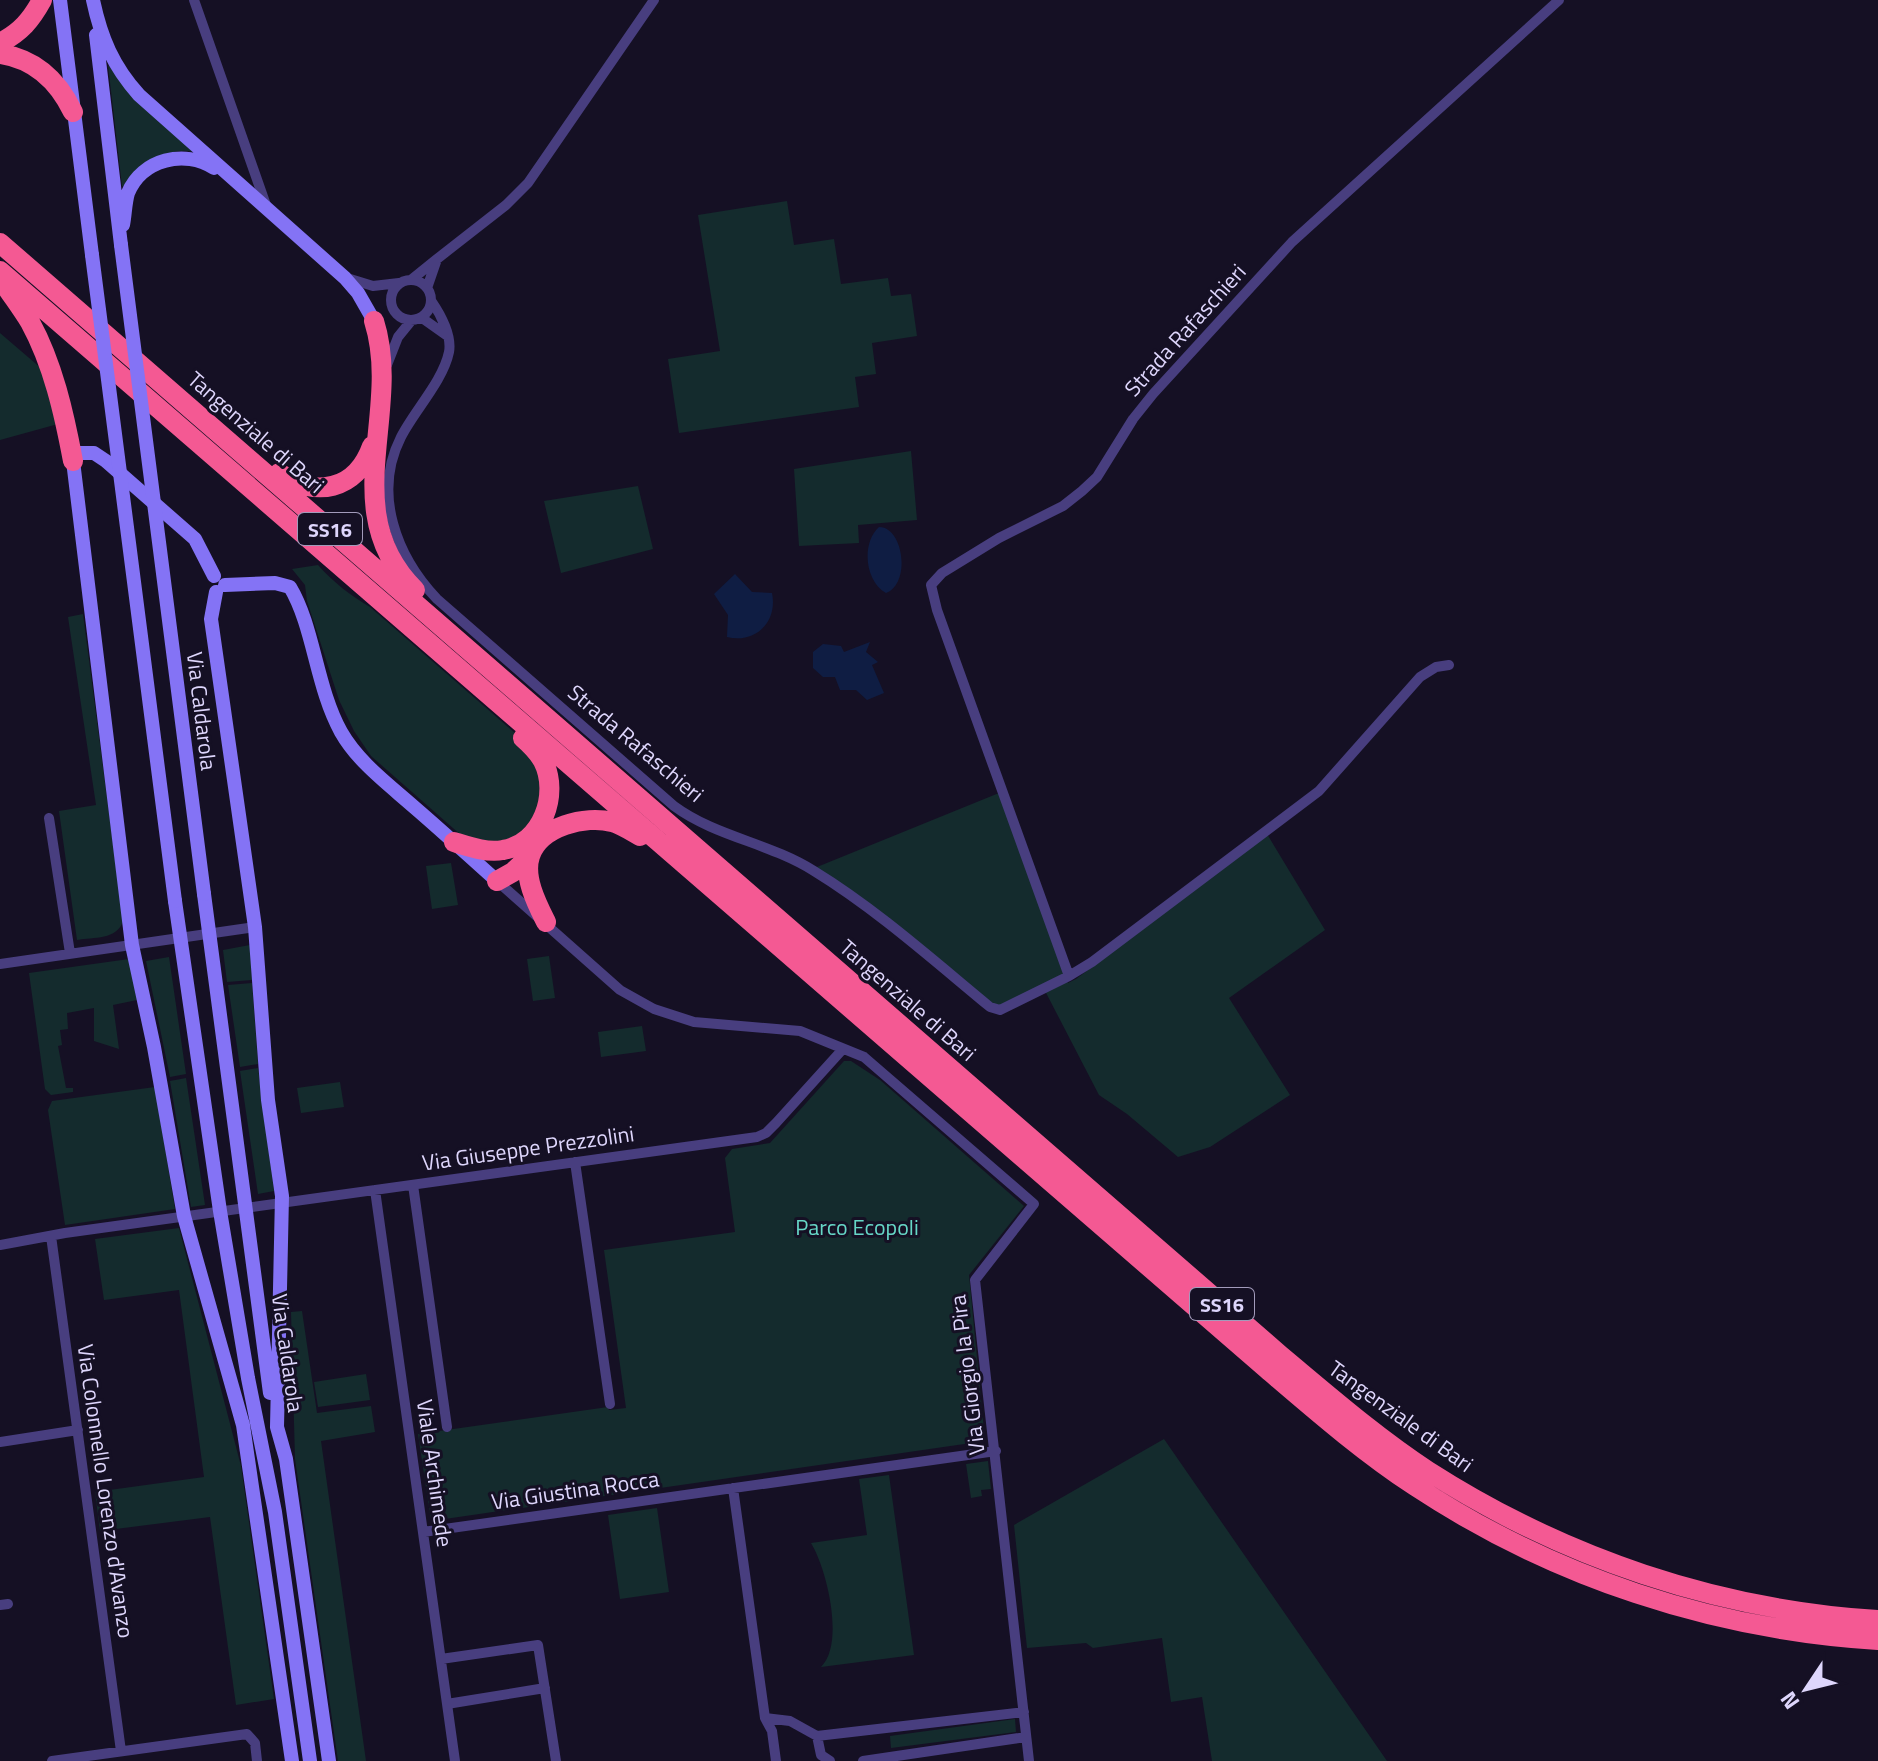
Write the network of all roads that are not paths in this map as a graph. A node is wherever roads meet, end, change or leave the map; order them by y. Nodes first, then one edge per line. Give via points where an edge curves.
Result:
1 (42, 0) edge
2 (60, 0) edge
3 (93, 0) edge
4 (194, 0) edge
5 (654, 0) edge
6 (1559, 0) edge
7 (0, 43) edge
8 (0, 54) edge
9 (73, 112) junction
10 (240, 186) junction
11 (268, 210) junction
12 (0, 243) edge
13 (121, 245) junction
14 (437, 259) junction
15 (0, 271) edge
16 (0, 278) edge
17 (345, 278) junction
18 (411, 280) junction
19 (399, 283) junction
20 (427, 288) junction
21 (391, 302) junction
22 (432, 302) junction
23 (411, 319) junction
24 (374, 321) junction
25 (448, 337) junction
26 (382, 382) junction
27 (221, 433) junction
28 (377, 435) junction
29 (74, 471) junction
30 (218, 584) junction
31 (461, 658) junction
32 (1449, 665) dead end
33 (49, 818) dead end
34 (454, 842) junction
35 (668, 849) junction
36 (522, 852) junction
37 (497, 881) junction
38 (546, 922) junction
39 (255, 927) junction
40 (210, 934) junction
41 (179, 937) junction
42 (132, 945) junction
43 (70, 953) junction
44 (0, 964) edge
45 (1069, 976) junction
46 (842, 1050) junction
47 (575, 1162) junction
48 (413, 1185) junction
49 (375, 1190) junction
50 (282, 1204) junction
51 (246, 1208) junction
52 (220, 1211) junction
53 (184, 1216) junction
54 (51, 1236) junction
55 (0, 1245) edge
56 (248, 1378) junction
57 (610, 1404) dead end
58 (243, 1425) junction
59 (277, 1427) junction
60 (447, 1427) dead end
61 (78, 1430) junction
62 (0, 1442) edge
63 (996, 1451) junction
64 (733, 1488) junction
65 (275, 1512) junction
66 (423, 1532) junction
67 (1878, 1620) edge
68 (1878, 1640) edge
69 (441, 1659) junction
70 (545, 1688) junction
71 (447, 1704) junction
72 (1024, 1712) junction
73 (765, 1718) junction
74 (817, 1736) junction
75 (1026, 1737) junction
76 (121, 1751) junction
77 (52, 1761) edge
78 (257, 1761) edge
79 (292, 1761) edge
80 (310, 1761) edge
81 (329, 1761) edge
82 (455, 1761) edge
83 (556, 1761) edge
84 (776, 1761) edge
85 (830, 1761) edge
86 (863, 1761) edge
87 (1029, 1761) edge

1 - 7 highway via 29,23
2 - 9 street, Via Caldarola
3 - 10 street via 105,44 125,79
3 - 13 street, Via Caldarola
4 - 11 street
5 - 14 street via 528,183
6 - 45 street, Strada Rafaschieri via 1292,242 1153,394 1082,491 942,573 931,585
8 - 9 highway via 36,66 55,82
9 - 41 street, Via Caldarola, bridge
10 - 11 street
10 - 13 street via 203,160 185,157 151,166 128,194
11 - 17 street
12 - 27 highway, Tangenziale di Bari / SS16
13 - 40 street, Via Caldarola, bridge
14 - 18 street
14 - 20 street
15 - 31 highway, Tangenziale di Bari / SS16
16 - 29 highway via 30,322 50,370
17 - 19 street via 373,286
17 - 24 street
18 - 19 street
18 - 20 street
19 - 21 street
20 - 22 street
21 - 23 street
21 - 24 street
22 - 23 street
22 - 25 street
23 - 24 street
23 - 25 street via 436,325
23 - 26 street via 398,337
24 - 26 highway
25 - 45 street, Strada Rafaschieri via 448,355 400,439 388,485 404,557 437,599 687,816 812,869 990,1007 1000,1010
26 - 28 highway
27 - 28 highway via 238,437 295,484 313,488 351,477
27 - 31 highway, Tangenziale di Bari / SS16
28 - 31 highway via 375,510 386,546 399,573 434,608
29 - 30 street via 80,453 94,453 106,461 195,539
29 - 42 street, Via Caldarola
30 - 34 street via 290,587 320,681 352,749
30 - 39 street, Via Caldarola via 211,619
31 - 35 highway, Tangenziale di Bari / SS16
31 - 36 highway via 493,710 544,762 550,792 546,811
31 - 67 highway, Tangenziale di Bari / SS16 via 1280,1355 1426,1469 1546,1537 1648,1576 1763,1606
32 - 45 street, Strada Rafaschieri via 1420,677 1311,798
33 - 43 street
34 - 36 highway
34 - 37 street
35 - 36 highway via 613,822 592,819 551,832
35 - 68 highway, Tangenziale di Bari / SS16 via 1267,1369 1414,1485 1502,1537 1644,1596 1759,1627
36 - 37 highway via 501,863
36 - 38 highway
37 - 38 street
38 - 46 street via 620,990 654,1009 694,1022 800,1031
39 - 40 street
39 - 50 street, Via Caldarola
40 - 41 street
40 - 51 street, Via Caldarola
41 - 42 street
41 - 52 street, Via Caldarola
42 - 43 street
42 - 53 street, Via Caldarola
43 - 44 street
46 - 47 street, Via Giuseppe Prezzolini via 762,1135
46 - 63 street, Via Giorgio la Pira via 864,1057 1034,1204 975,1280
47 - 48 street, Via Giuseppe Prezzolini
47 - 57 street
48 - 49 street, Via Giuseppe Prezzolini
48 - 60 street
49 - 50 street, Via Giuseppe Prezzolini
49 - 66 street, Viale Archimede
50 - 51 street, Via Giuseppe Prezzolini
50 - 59 street, Via Caldarola
51 - 52 street, Via Giuseppe Prezzolini
51 - 59 street, Via Caldarola
52 - 53 street, Via Giuseppe Prezzolini
52 - 56 street, Via Caldarola
53 - 54 street, Via Giuseppe Prezzolini
53 - 58 street, Via Caldarola
54 - 55 street, Via Giuseppe Prezzolini
54 - 61 street, Via Colonnello Lorenzo d'Avanzo
56 - 58 street, Via Caldarola
56 - 65 street, Via Caldarola
58 - 79 street, Via Caldarola
59 - 65 street, Via Caldarola
59 - 81 street, Via Caldarola
61 - 62 street
61 - 76 street, Via Colonnello Lorenzo d'Avanzo
63 - 64 street, Via Giustina Rocca
63 - 72 street, Via Giorgio la Pira
64 - 66 street, Via Giustina Rocca
64 - 73 street
65 - 80 street, Via Caldarola
66 - 69 street, Viale Archimede
69 - 70 street via 538,1645
69 - 71 street, Viale Archimede
70 - 71 street
70 - 83 street
71 - 82 street, Viale Archimede
72 - 74 street
72 - 75 street, Via Giorgio la Pira
73 - 74 street via 790,1721
73 - 84 street
74 - 85 street via 821,1755
75 - 86 street
75 - 87 street, Via Giorgio la Pira
76 - 77 street
76 - 78 street via 247,1734 255,1743

